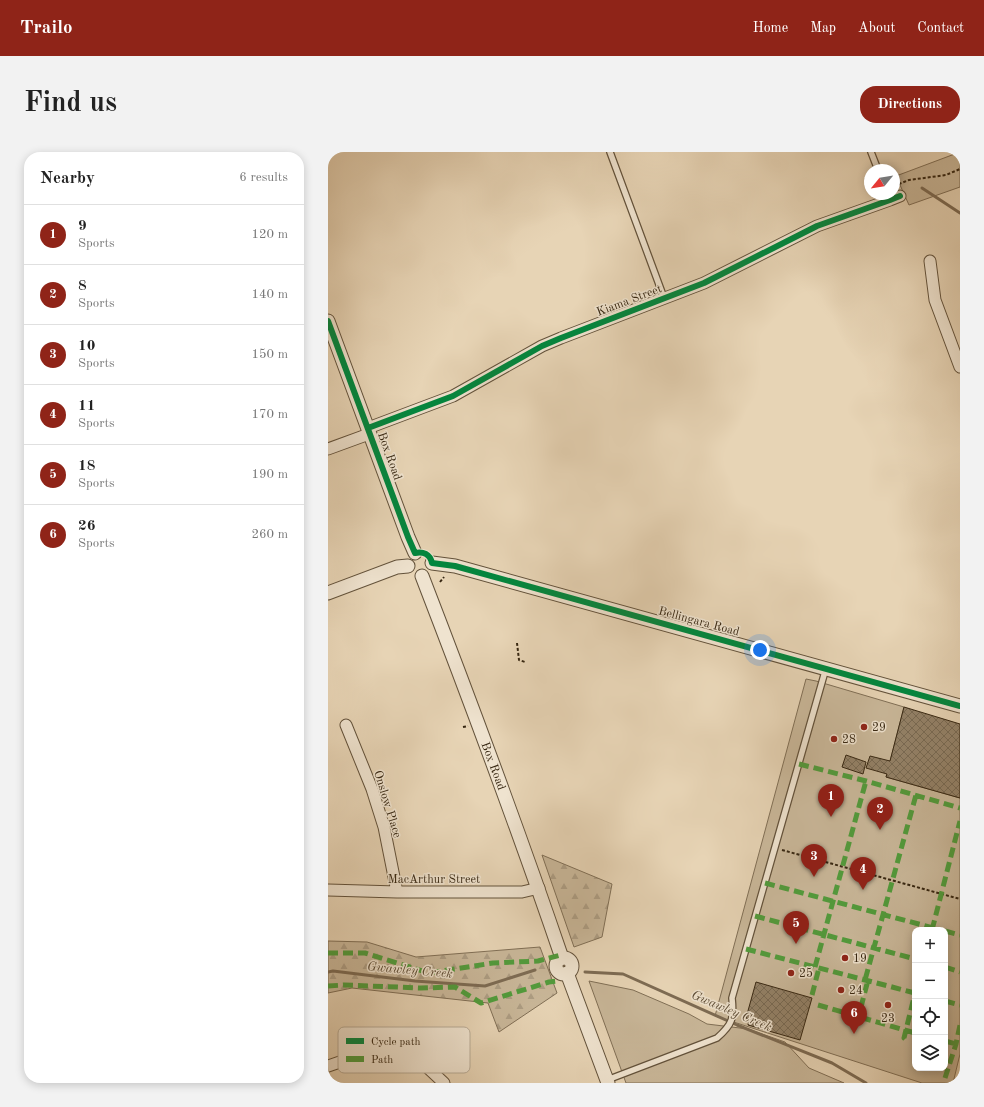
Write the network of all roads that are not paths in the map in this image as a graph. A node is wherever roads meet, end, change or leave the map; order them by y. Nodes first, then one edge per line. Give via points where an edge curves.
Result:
1 (610, 152) edge
2 (871, 152) edge
3 (876, 164) edge
4 (879, 200) edge
5 (930, 261) dead end
6 (664, 298) junction
7 (328, 321) edge
8 (959, 359) edge
9 (368, 431) junction
10 (328, 449) edge
11 (415, 553) junction
12 (432, 563) junction
13 (408, 566) junction
14 (422, 576) junction
15 (328, 593) edge
16 (826, 667) junction
17 (960, 706) edge
18 (346, 725) dead end
19 (538, 888) junction
20 (328, 890) edge
21 (397, 892) junction
22 (338, 1063) edge
23 (328, 1066) edge
24 (433, 1073) edge
25 (608, 1082) edge
26 (444, 1083) edge

1 - 6 lane
2 - 3 lane
4 - 6 street, Kiama Street via 817,226 720,275
5 - 8 street via 935,300
6 - 9 street, Kiama Street via 542,346 453,396
7 - 9 street, Box Road
9 - 10 street, Kiama Street
9 - 11 street, Box Road
11 - 12 street via 426,554
11 - 13 street via 409,558
12 - 14 street via 430,570
12 - 16 street, Bellingara Road via 455,566
13 - 14 street via 414,575
13 - 15 street
14 - 19 street, Box Road
16 - 17 street, Bellingara Road
16 - 25 lane via 732,998 734,1016 728,1028 717,1038
18 - 21 street, Onslow Place via 372,789 384,827
19 - 21 street, MacArthur Street via 522,892
19 - 25 street, Box Road via 562,958 557,962 556,968 561,973 567,973
20 - 21 street, MacArthur Street
22 - 23 street
24 - 26 street

